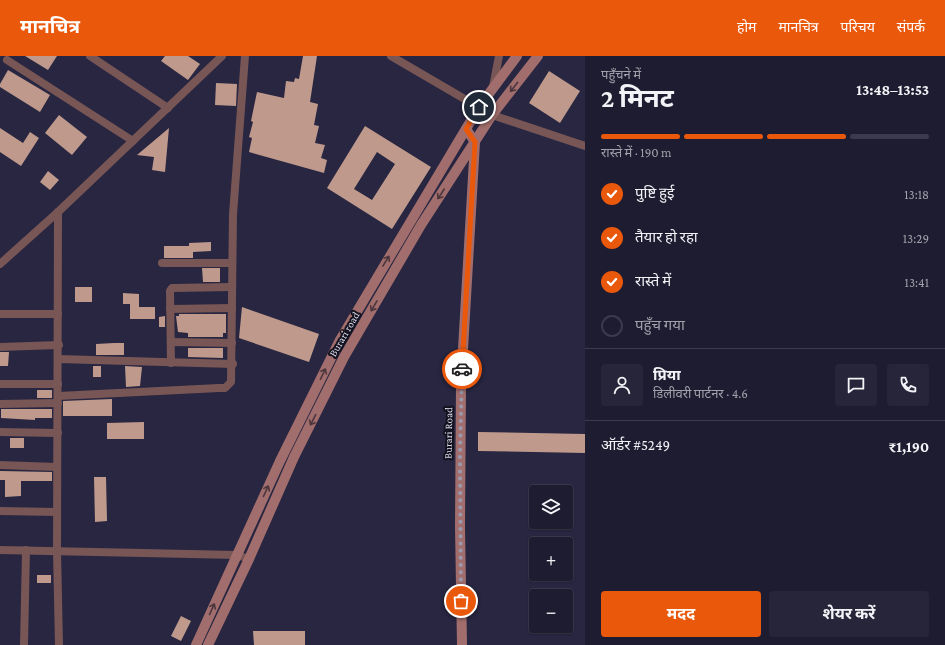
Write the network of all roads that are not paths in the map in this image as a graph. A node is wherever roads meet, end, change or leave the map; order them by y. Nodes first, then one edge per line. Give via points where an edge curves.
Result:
1 (90, 56) edge
2 (244, 56) edge
3 (391, 56) edge
4 (499, 56) edge
5 (517, 56) edge
6 (538, 56) edge
7 (217, 57) edge
8 (7, 60) dead end
9 (493, 87) junction
10 (479, 107) junction
11 (168, 108) junction
12 (492, 115) junction
13 (466, 129) junction
14 (133, 141) junction
15 (475, 142) junction
16 (585, 146) edge
17 (58, 212) junction
18 (162, 263) dead end
19 (232, 263) junction
20 (0, 264) edge
21 (232, 287) junction
22 (232, 308) junction
23 (170, 309) junction
24 (0, 314) edge
25 (58, 314) junction
26 (171, 342) junction
27 (232, 343) junction
28 (59, 346) junction
29 (0, 347) edge
30 (58, 359) junction
31 (171, 362) junction
32 (232, 364) junction
33 (0, 384) edge
34 (58, 384) junction
35 (58, 400) junction
36 (0, 404) edge
37 (0, 432) edge
38 (58, 433) junction
39 (0, 465) edge
40 (57, 467) junction
41 (0, 511) edge
42 (57, 512) junction
43 (0, 550) edge
44 (26, 550) junction
45 (57, 551) junction
46 (237, 555) junction
47 (249, 560) junction
48 (24, 645) edge
49 (59, 645) edge
50 (196, 645) edge
51 (208, 645) edge
52 (462, 645) edge

1 - 11 street
2 - 19 street
3 - 10 street
4 - 9 street
5 - 9 main road, Burari road
6 -> 12 main road, Burari road
7 - 11 street
8 - 14 street
9 - 10 main road, Burari road
10 - 12 street
10 - 13 main road, Burari road
11 - 14 street
12 - 15 main road, Burari road
12 - 16 street
13 - 15 main road
46 -> 13 main road, Burari road via 280,460 340,340
14 - 17 street
15 -> 47 main road, Burari road via 421,225 344,357 294,457
15 - 52 main road, Burari Road via 461,384
17 - 20 street
17 - 25 street
18 - 19 street
19 - 21 street
21 - 22 street
21 - 23 street via 172,288
22 - 23 street
22 - 27 street
23 - 26 street
24 - 25 street
25 - 28 street
26 - 27 street
26 - 31 street
27 - 32 street
28 - 29 street
28 - 30 street
30 - 31 street
30 - 34 street
31 - 32 street
32 - 35 street via 231,382 225,388
33 - 34 street
34 - 35 street
35 - 36 street
35 - 38 street
37 - 38 street
38 - 40 street
39 - 40 street
40 - 42 street
41 - 42 street
42 - 45 street
43 - 44 street
44 - 45 street
44 - 48 street
45 - 46 street
45 - 49 street
46 - 47 street
50 -> 46 main road, Burari road
47 - 51 main road, Burari road

